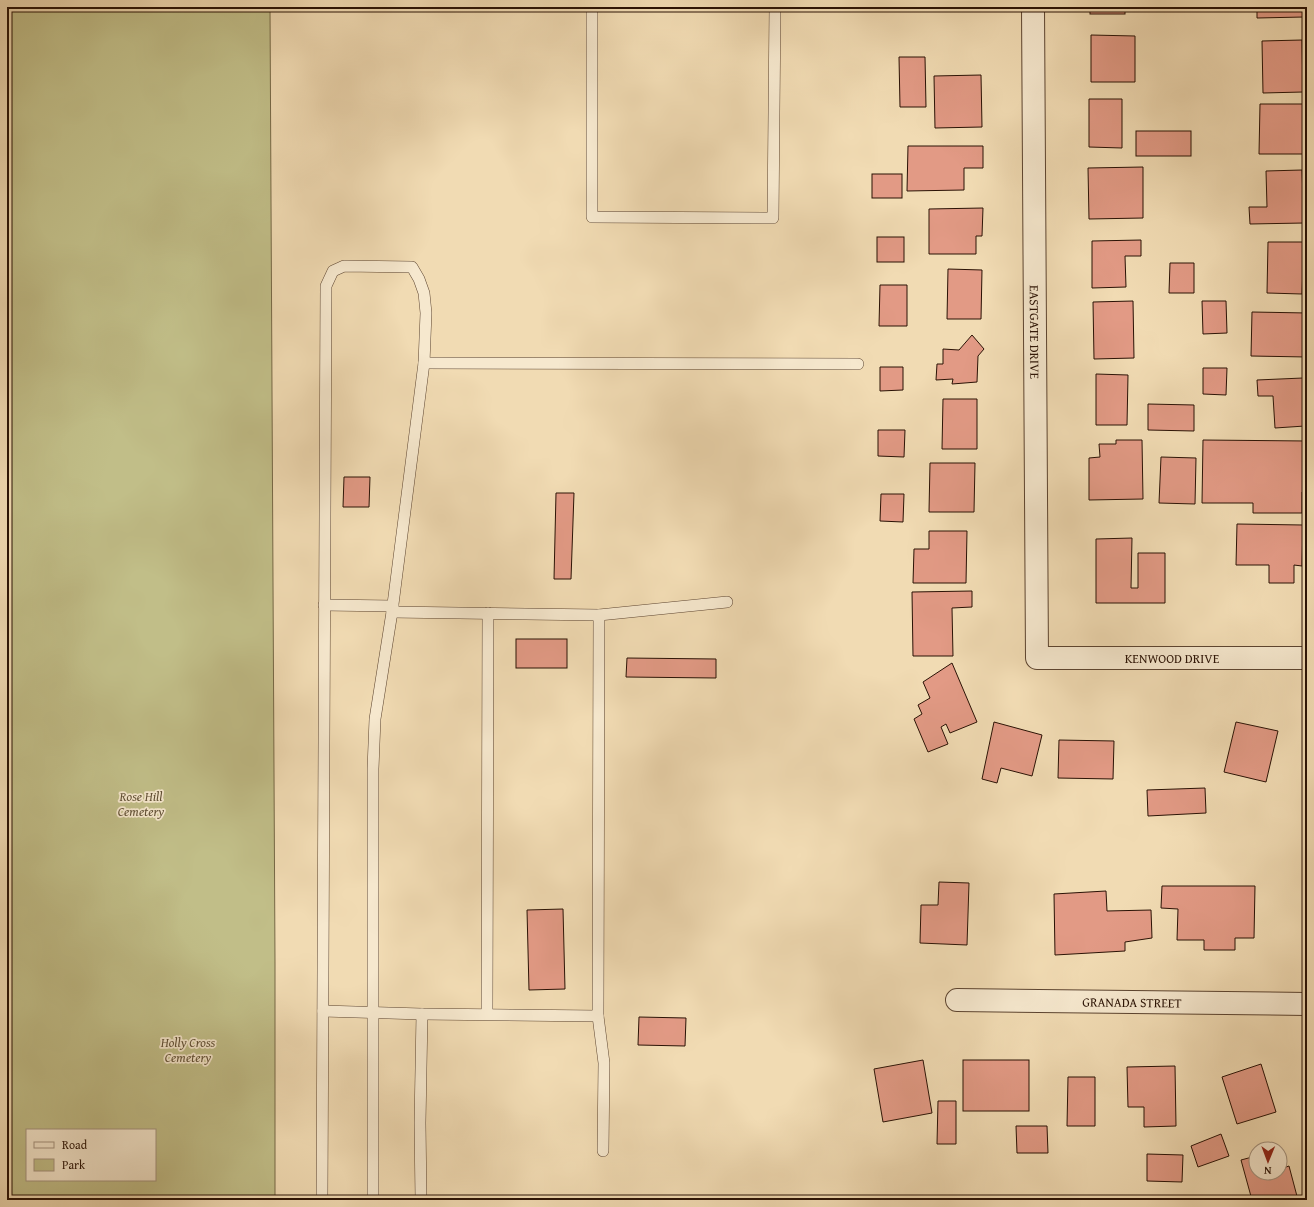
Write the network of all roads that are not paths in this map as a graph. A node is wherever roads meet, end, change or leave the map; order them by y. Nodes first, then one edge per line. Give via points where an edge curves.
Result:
1 (592, 7) edge
2 (775, 7) edge
3 (1032, 7) edge
4 (424, 363) junction
5 (858, 364) dead end
6 (727, 602) dead end
7 (324, 605) junction
8 (393, 609) junction
9 (488, 613) junction
10 (599, 615) junction
11 (1036, 658) joint
12 (1307, 658) edge
13 (957, 1000) dead end
14 (1307, 1004) edge
15 (323, 1011) junction
16 (373, 1013) junction
17 (422, 1014) junction
18 (487, 1014) junction
19 (598, 1016) junction
20 (603, 1151) dead end
21 (322, 1200) edge
22 (373, 1200) edge
23 (421, 1200) edge

1 - 2 lane via 592,217 765,218 773,218
3 - 11 street, EASTGATE DRIVE
4 - 5 lane
4 - 7 lane via 424,293 412,268 344,266 333,271 326,286
4 - 8 lane
6 - 10 lane
7 - 8 lane
7 - 15 lane
8 - 9 lane
8 - 16 lane via 375,719
9 - 10 lane
9 - 18 lane
10 - 19 lane
11 - 12 street, KENWOOD DRIVE
13 - 14 street, GRANADA STREET
15 - 16 lane
15 - 21 lane
16 - 17 lane
16 - 22 lane
17 - 18 lane
17 - 23 lane
18 - 19 lane
19 - 20 lane via 604,1064

